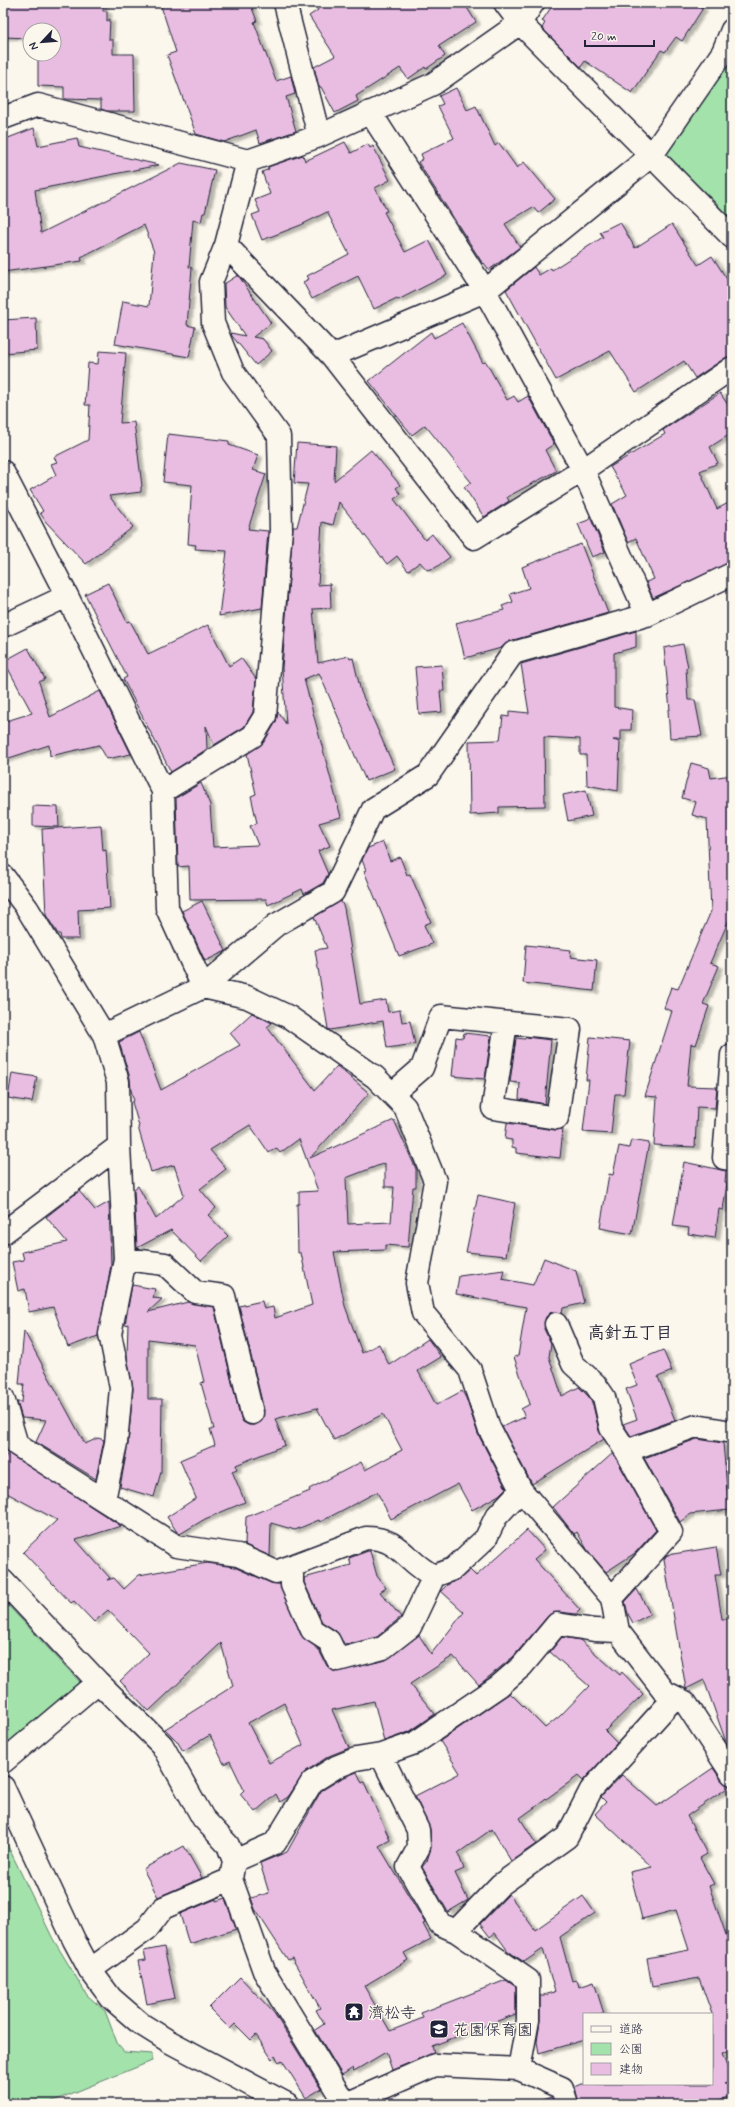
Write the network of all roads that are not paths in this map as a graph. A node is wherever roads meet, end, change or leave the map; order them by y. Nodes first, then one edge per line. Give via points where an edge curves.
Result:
1 (285, 3) edge
2 (505, 3) edge
3 (533, 3) edge
4 (520, 23) junction
5 (732, 30) edge
6 (728, 53) edge
7 (370, 112) junction
8 (3, 118) edge
9 (319, 136) junction
10 (652, 155) junction
11 (248, 161) junction
12 (732, 237) edge
13 (226, 245) junction
14 (486, 291) junction
15 (332, 356) junction
16 (732, 368) edge
17 (583, 470) junction
18 (3, 472) edge
19 (732, 574) edge
20 (67, 596) junction
21 (647, 615) junction
22 (3, 626) edge
23 (163, 791) junction
24 (3, 876) edge
25 (203, 987) junction
26 (506, 1022) junction
27 (104, 1035) junction
28 (732, 1055) edge
29 (392, 1094) junction
30 (119, 1146) junction
31 (732, 1159) edge
32 (3, 1233) edge
33 (125, 1259) junction
34 (556, 1324) dead end
35 (3, 1398) edge
36 (252, 1413) dead end
37 (732, 1432) edge
38 (626, 1451) junction
39 (522, 1490) junction
40 (104, 1500) junction
41 (292, 1567) junction
42 (434, 1576) junction
43 (3, 1581) edge
44 (612, 1598) junction
45 (618, 1630) junction
46 (98, 1682) junction
47 (675, 1697) junction
48 (381, 1755) junction
49 (3, 1762) edge
50 (732, 1774) edge
51 (3, 1787) edge
52 (233, 1870) junction
53 (456, 1931) junction
54 (90, 1970) junction
55 (519, 2069) junction
56 (287, 2104) edge
57 (346, 2104) edge
58 (567, 2104) edge

1 - 9 street
2 - 4 street
3 - 4 street
4 - 7 street via 433,84
4 - 10 street
5 - 6 street
6 - 10 street
7 - 9 street
7 - 14 street
8 - 11 street via 38,105
9 - 11 street
10 - 12 street
10 - 14 street
11 - 13 street
13 - 15 street
13 - 23 street via 211,282 213,324 233,372 279,436 281,530 265,716 253,736
14 - 15 street
14 - 17 street
15 - 17 street via 474,538
16 - 17 street
17 - 21 street
18 - 20 street
19 - 21 street
20 - 22 street
20 - 23 street
21 - 25 street via 513,652 428,775 373,809 334,892 276,925
23 - 25 street via 167,908
24 - 27 street via 27,908
25 - 27 street
25 - 29 street via 247,997 289,1017 375,1077
26 - 26 street via 570,1028 557,1118 493,1108
26 - 29 street via 441,1016 422,1068
27 - 30 street via 118,1082
28 - 31 street via 724,1158
29 - 39 street via 405,1107 435,1181 417,1283 423,1313 470,1370 489,1428
30 - 32 street
30 - 33 street
33 - 36 street via 165,1264 195,1292 224,1296
33 - 40 street via 110,1334 121,1388 116,1443
34 - 38 street via 574,1364 595,1384 604,1397 611,1428
35 - 40 street via 17,1446
37 - 38 street via 696,1426
38 - 44 street via 671,1532
39 - 42 street via 496,1517 486,1538 453,1569
39 - 44 street
40 - 41 street via 176,1546 238,1555 276,1572
41 - 42 street via 366,1538 380,1537 392,1542 421,1570
41 - 42 street via 292,1585 312,1630 328,1641 338,1660 383,1648 410,1627
43 - 46 street
44 - 45 street
45 - 47 street via 665,1692
45 - 48 street via 594,1630 557,1624 522,1666 499,1686 415,1743
46 - 49 street
46 - 52 street via 162,1745 203,1818 228,1845
47 - 50 street via 685,1702
47 - 53 street via 591,1790 567,1837 500,1885
48 - 52 street via 356,1759 336,1767 312,1782 275,1843
48 - 53 street via 418,1830 419,1847 408,1867 440,1924
51 - 54 street
52 - 54 street via 163,1908 147,1929
52 - 57 street via 264,1971
53 - 55 street via 528,1980 528,2020
54 - 56 street via 111,1998 141,2024
55 - 57 street via 435,2065
55 - 58 street via 562,2088

